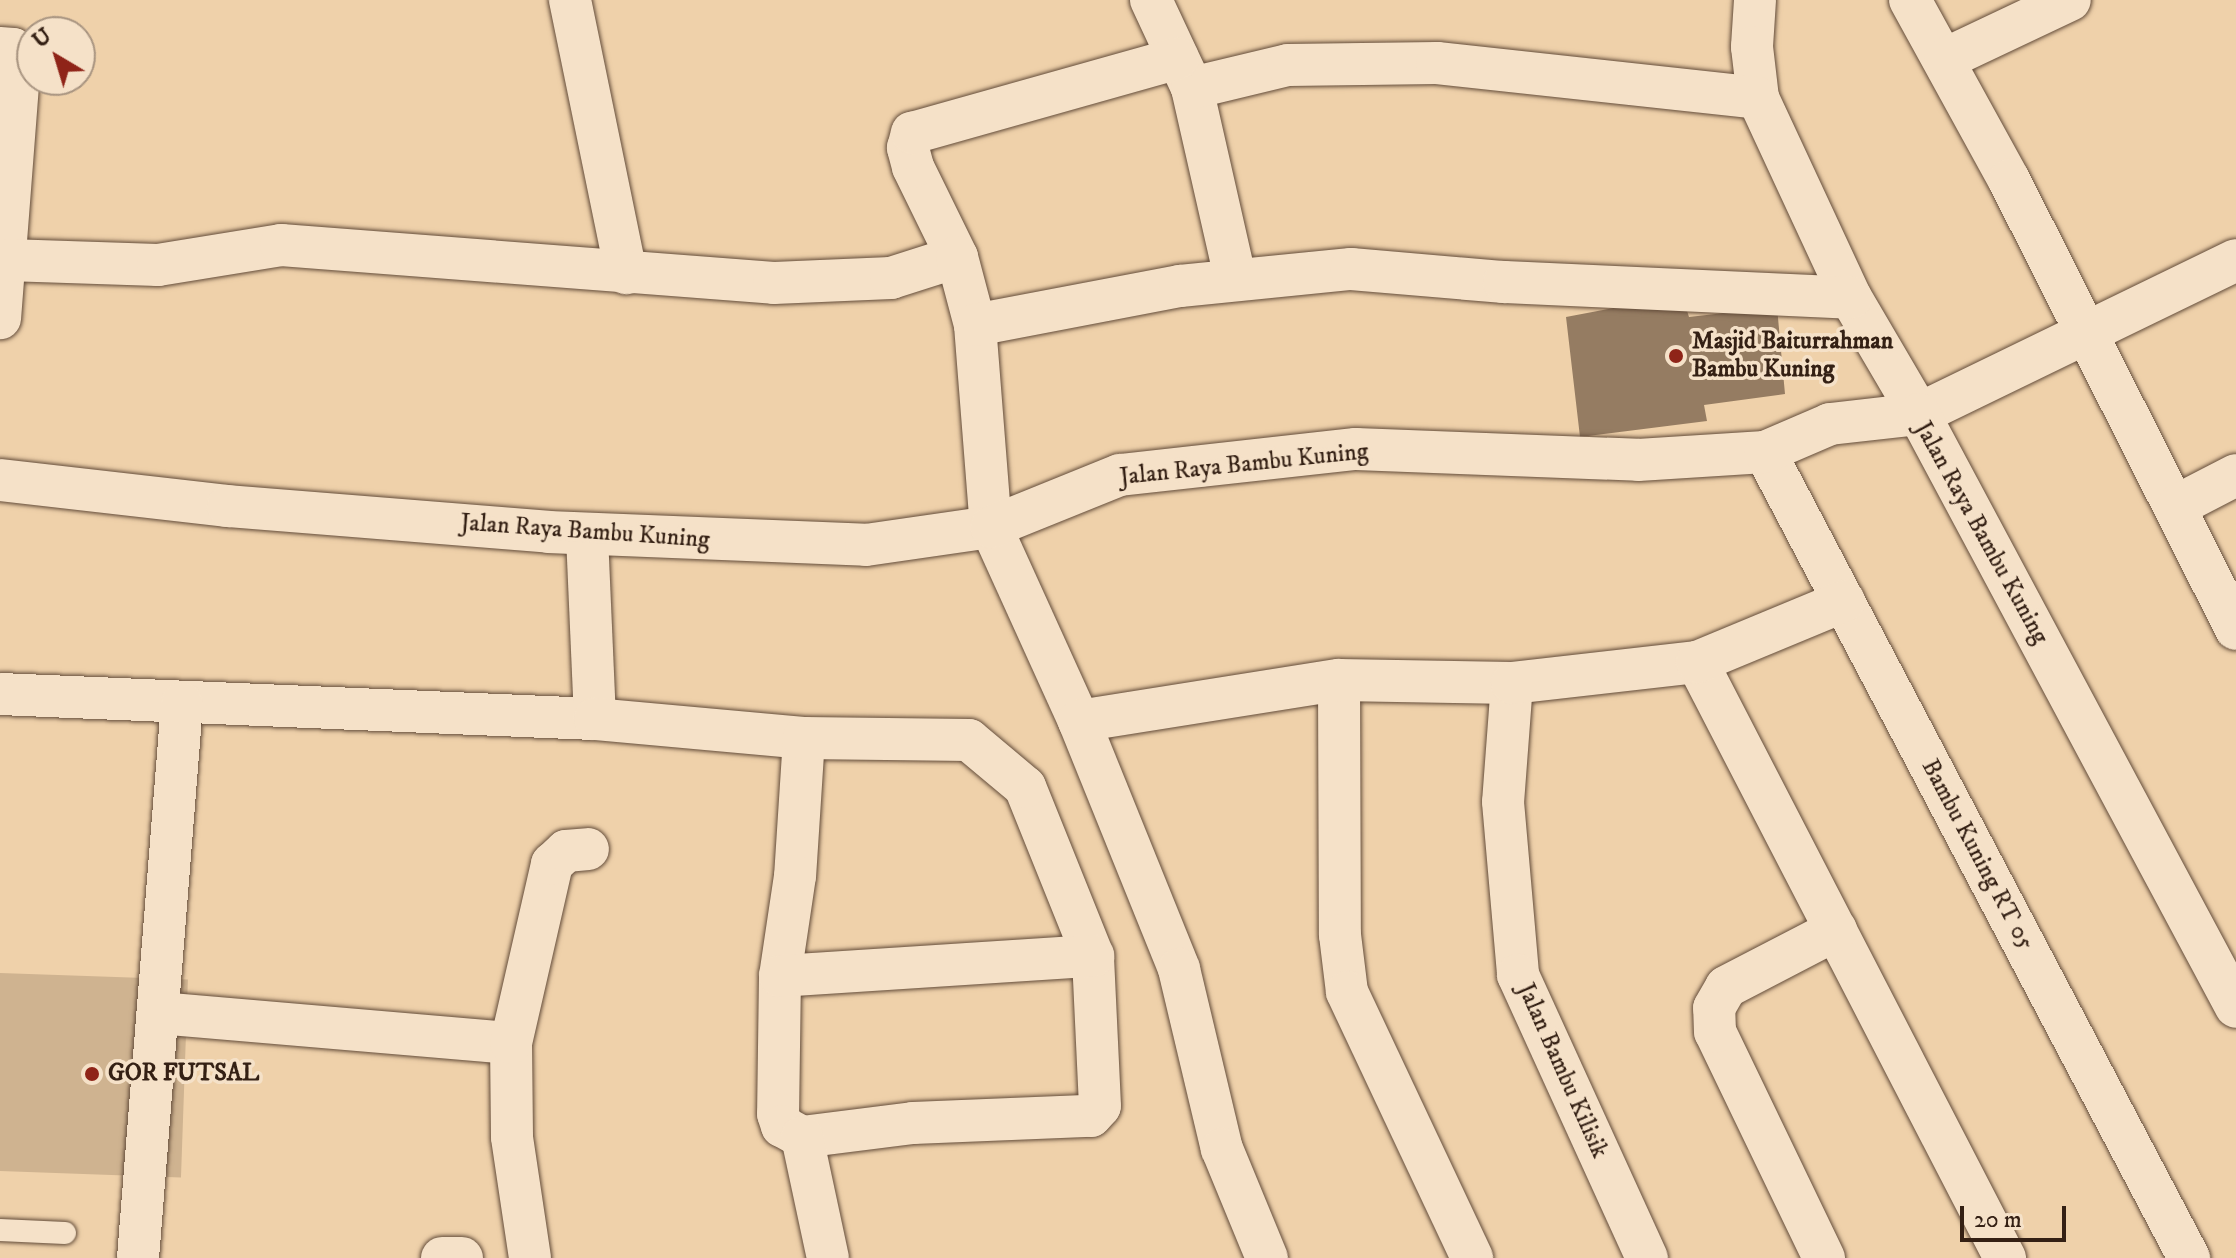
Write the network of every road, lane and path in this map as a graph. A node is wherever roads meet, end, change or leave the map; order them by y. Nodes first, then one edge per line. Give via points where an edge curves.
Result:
1 (570, 0) edge
2 (1151, 0) edge
3 (1755, 0) edge
4 (1910, 0) edge
5 (2070, 0) edge
6 (0, 48) edge
7 (1945, 59) junction
8 (1185, 73) junction
9 (1758, 98) junction
10 (7, 260) junction
11 (2236, 260) edge
12 (944, 261) junction
13 (626, 273) junction
14 (1235, 278) junction
15 (1851, 298) junction
16 (0, 318) edge
17 (975, 325) junction
18 (2084, 333) junction
19 (1919, 414) junction
20 (1765, 452) junction
21 (2236, 475) edge
22 (0, 480) edge
23 (2178, 505) junction
24 (991, 527) junction
25 (587, 534) junction
26 (1844, 601) junction
27 (2236, 629) edge
28 (1697, 662) junction
29 (1339, 680) junction
30 (1512, 683) junction
31 (0, 694) edge
32 (182, 704) junction
33 (595, 719) junction
34 (1079, 721) junction
35 (804, 738) junction
36 (588, 849) dead end
37 (1836, 930) junction
38 (1093, 956) junction
39 (780, 976) junction
40 (2236, 1007) edge
41 (159, 1013) junction
42 (511, 1043) junction
43 (802, 1137) junction
44 (0, 1230) edge
45 (65, 1233) dead end
46 (138, 1258) edge
47 (442, 1258) edge
48 (462, 1258) edge
49 (530, 1258) edge
50 (828, 1258) edge
51 (1267, 1258) edge
52 (1472, 1258) edge
53 (1647, 1258) edge
54 (1824, 1258) edge
55 (2005, 1258) edge
56 (2189, 1258) edge

1 - 13 street
2 - 8 street
3 - 9 street via 1752,47
4 - 7 street
5 - 7 street
6 - 10 street via 13,49 20,59
7 - 18 street
8 - 9 street via 1437,63
8 - 12 street via 912,133 908,148
8 - 14 street
9 - 15 street
10 - 13 street via 158,265 281,245
10 - 16 street
11 - 18 street
12 - 13 street via 891,278 774,283
12 - 17 street
14 - 15 street via 1351,269 1504,282
14 - 17 street via 1017,313
15 - 19 street
17 - 24 street
18 - 19 street
18 - 23 street
19 - 20 street, Jalan Raya Bambu Kuning via 1830,424
19 - 40 street, Jalan Raya Bambu Kuning
20 - 24 street, Jalan Raya Bambu Kuning via 1638,460 1356,449 1120,475
20 - 26 street, Bambu Kuning RT 05
21 - 23 street
22 - 25 street, Jalan Raya Bambu Kuning via 228,506
23 - 27 street
24 - 25 street, Jalan Raya Bambu Kuning via 866,545
24 - 34 street
25 - 33 street
26 - 28 street
26 - 56 street, Bambu Kuning RT 05
28 - 30 street
28 - 37 street
29 - 30 street
29 - 34 street
29 - 52 street via 1340,935 1347,992
30 - 53 street, Jalan Bambu Kilisik via 1503,802 1518,975
31 - 32 street
32 - 33 street
32 - 41 street
33 - 35 street
34 - 51 street via 1179,969 1222,1149
35 - 38 street via 969,740 990,754 1025,787
35 - 39 street via 795,876
36 - 42 street via 566,851 552,864
37 - 54 street via 1726,987 1714,1008 1715,1032
37 - 55 street
38 - 39 street
38 - 43 street via 1100,1106 1091,1116 913,1123
39 - 43 street via 778,1114 782,1126
41 - 42 street
41 - 46 street
42 - 49 street via 512,1137
43 - 50 street
44 - 45 lane
47 - 48 street

